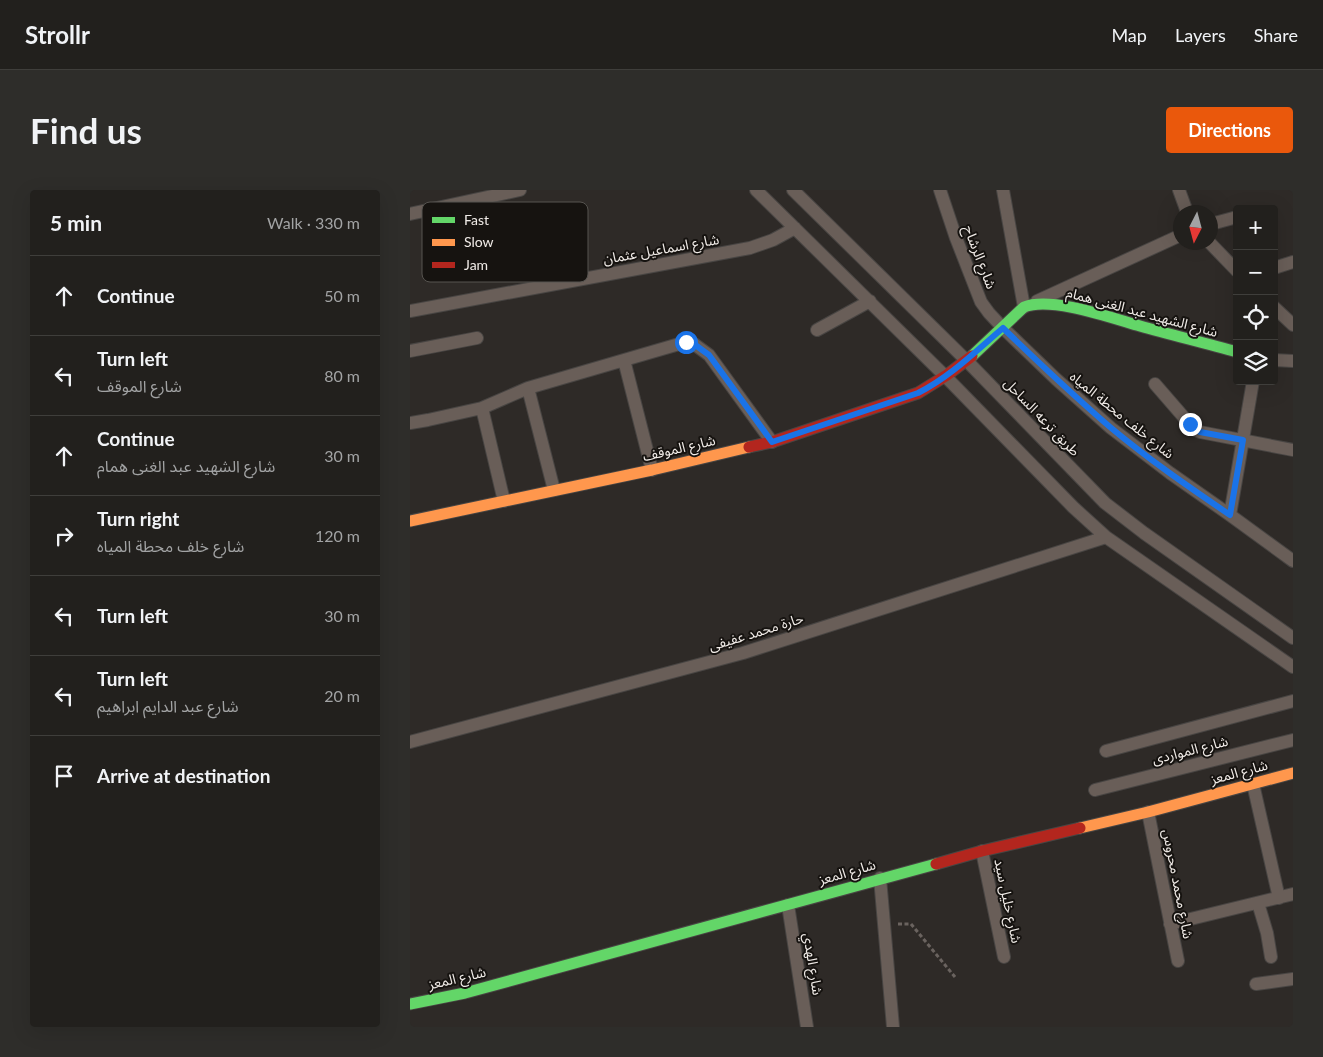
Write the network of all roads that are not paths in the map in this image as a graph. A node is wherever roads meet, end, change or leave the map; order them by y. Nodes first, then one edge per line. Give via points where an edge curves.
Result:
1 (520, 190) edge
2 (756, 190) edge
3 (793, 190) edge
4 (940, 190) edge
5 (1003, 190) edge
6 (1178, 190) edge
7 (465, 202) edge
8 (1184, 205) edge
9 (1233, 218) edge
10 (1218, 222) edge
11 (795, 228) junction
12 (1173, 239) edge
13 (1217, 250) edge
14 (1293, 262) edge
15 (1233, 267) edge
16 (1278, 267) edge
17 (588, 278) edge
18 (567, 282) edge
19 (870, 301) junction
20 (1026, 306) junction
21 (410, 311) edge
22 (1278, 311) edge
23 (1293, 325) edge
24 (1003, 328) junction
25 (817, 330) dead end
26 (477, 338) dead end
27 (410, 351) edge
28 (1233, 351) edge
29 (624, 360) junction
30 (966, 360) junction
31 (1278, 360) edge
32 (1293, 361) edge
33 (945, 376) junction
34 (1155, 384) dead end
35 (1252, 385) edge
36 (528, 388) junction
37 (482, 408) junction
38 (410, 423) edge
39 (1243, 440) junction
40 (772, 442) junction
41 (1293, 450) edge
42 (652, 470) junction
43 (554, 490) junction
44 (504, 501) junction
45 (1230, 515) junction
46 (410, 521) edge
47 (1106, 537) junction
48 (1293, 561) edge
49 (1293, 638) edge
50 (1293, 667) edge
51 (1293, 701) edge
52 (1293, 740) edge
53 (410, 742) edge
54 (1106, 751) dead end
55 (1293, 773) edge
56 (1253, 784) junction
57 (1095, 790) dead end
58 (1148, 812) junction
59 (982, 851) junction
60 (880, 878) junction
61 (1293, 894) edge
62 (1279, 898) junction
63 (1258, 903) junction
64 (788, 905) junction
65 (1170, 924) junction
66 (1004, 957) dead end
67 (1271, 957) dead end
68 (1178, 961) dead end
69 (1293, 979) edge
70 (1256, 984) dead end
71 (410, 1004) edge
72 (807, 1027) edge
73 (893, 1027) edge

1 - 7 street
2 - 11 street
3 - 30 street, طريق ترعه الساحل
4 - 24 street, شارع الرشاح via 981,302
5 - 20 street
6 - 8 street
9 - 10 street
11 - 17 street, شارع اسماعيل عثمان via 750,248
11 - 19 street
12 - 20 street
13 - 15 street
14 - 16 street
18 - 21 street, شارع اسماعيل عثمان
19 - 25 street
19 - 33 street
20 - 24 street
20 - 28 street, شارع الشهيد عبد الغنى همام via 1052,304 1074,308
22 - 23 street
24 - 30 street
24 - 45 street, شارع خلف محطة المياه via 1111,428
26 - 27 street
29 - 36 street
29 - 40 street via 686,342 694,344 709,355
29 - 42 street
30 - 33 street
30 - 49 street, طريق ترعه الساحل via 1105,503
31 - 32 street
33 - 40 street, شارع الموقف via 918,393
33 - 47 street via 1073,508
34 - 39 street via 1194,429
35 - 39 street
36 - 37 street
36 - 43 street
37 - 38 street
37 - 44 street
39 - 41 street
39 - 45 street
40 - 42 street, شارع الموقف
42 - 43 street, شارع الموقف
43 - 44 street, شارع الموقف
44 - 46 street, شارع الموقف
45 - 48 street, شارع خلف محطة المياه
47 - 50 street
47 - 53 street, حارة محمد عفيفى via 743,653
51 - 54 street
52 - 57 street, شارع المواردى
55 - 56 street, شارع المعز
56 - 58 street, شارع المعز
56 - 62 street
58 - 59 street, شارع المعز
58 - 65 street, شارع محمد محروس
59 - 60 street, شارع المعز
59 - 66 street, شارع خليل سيد
60 - 64 street, شارع المعز
60 - 73 street
61 - 62 street
62 - 63 street
63 - 65 street
63 - 67 street
64 - 71 street, شارع المعز via 465,993
64 - 72 street, شارع الهدي
65 - 68 street, شارع محمد محروس
69 - 70 street

